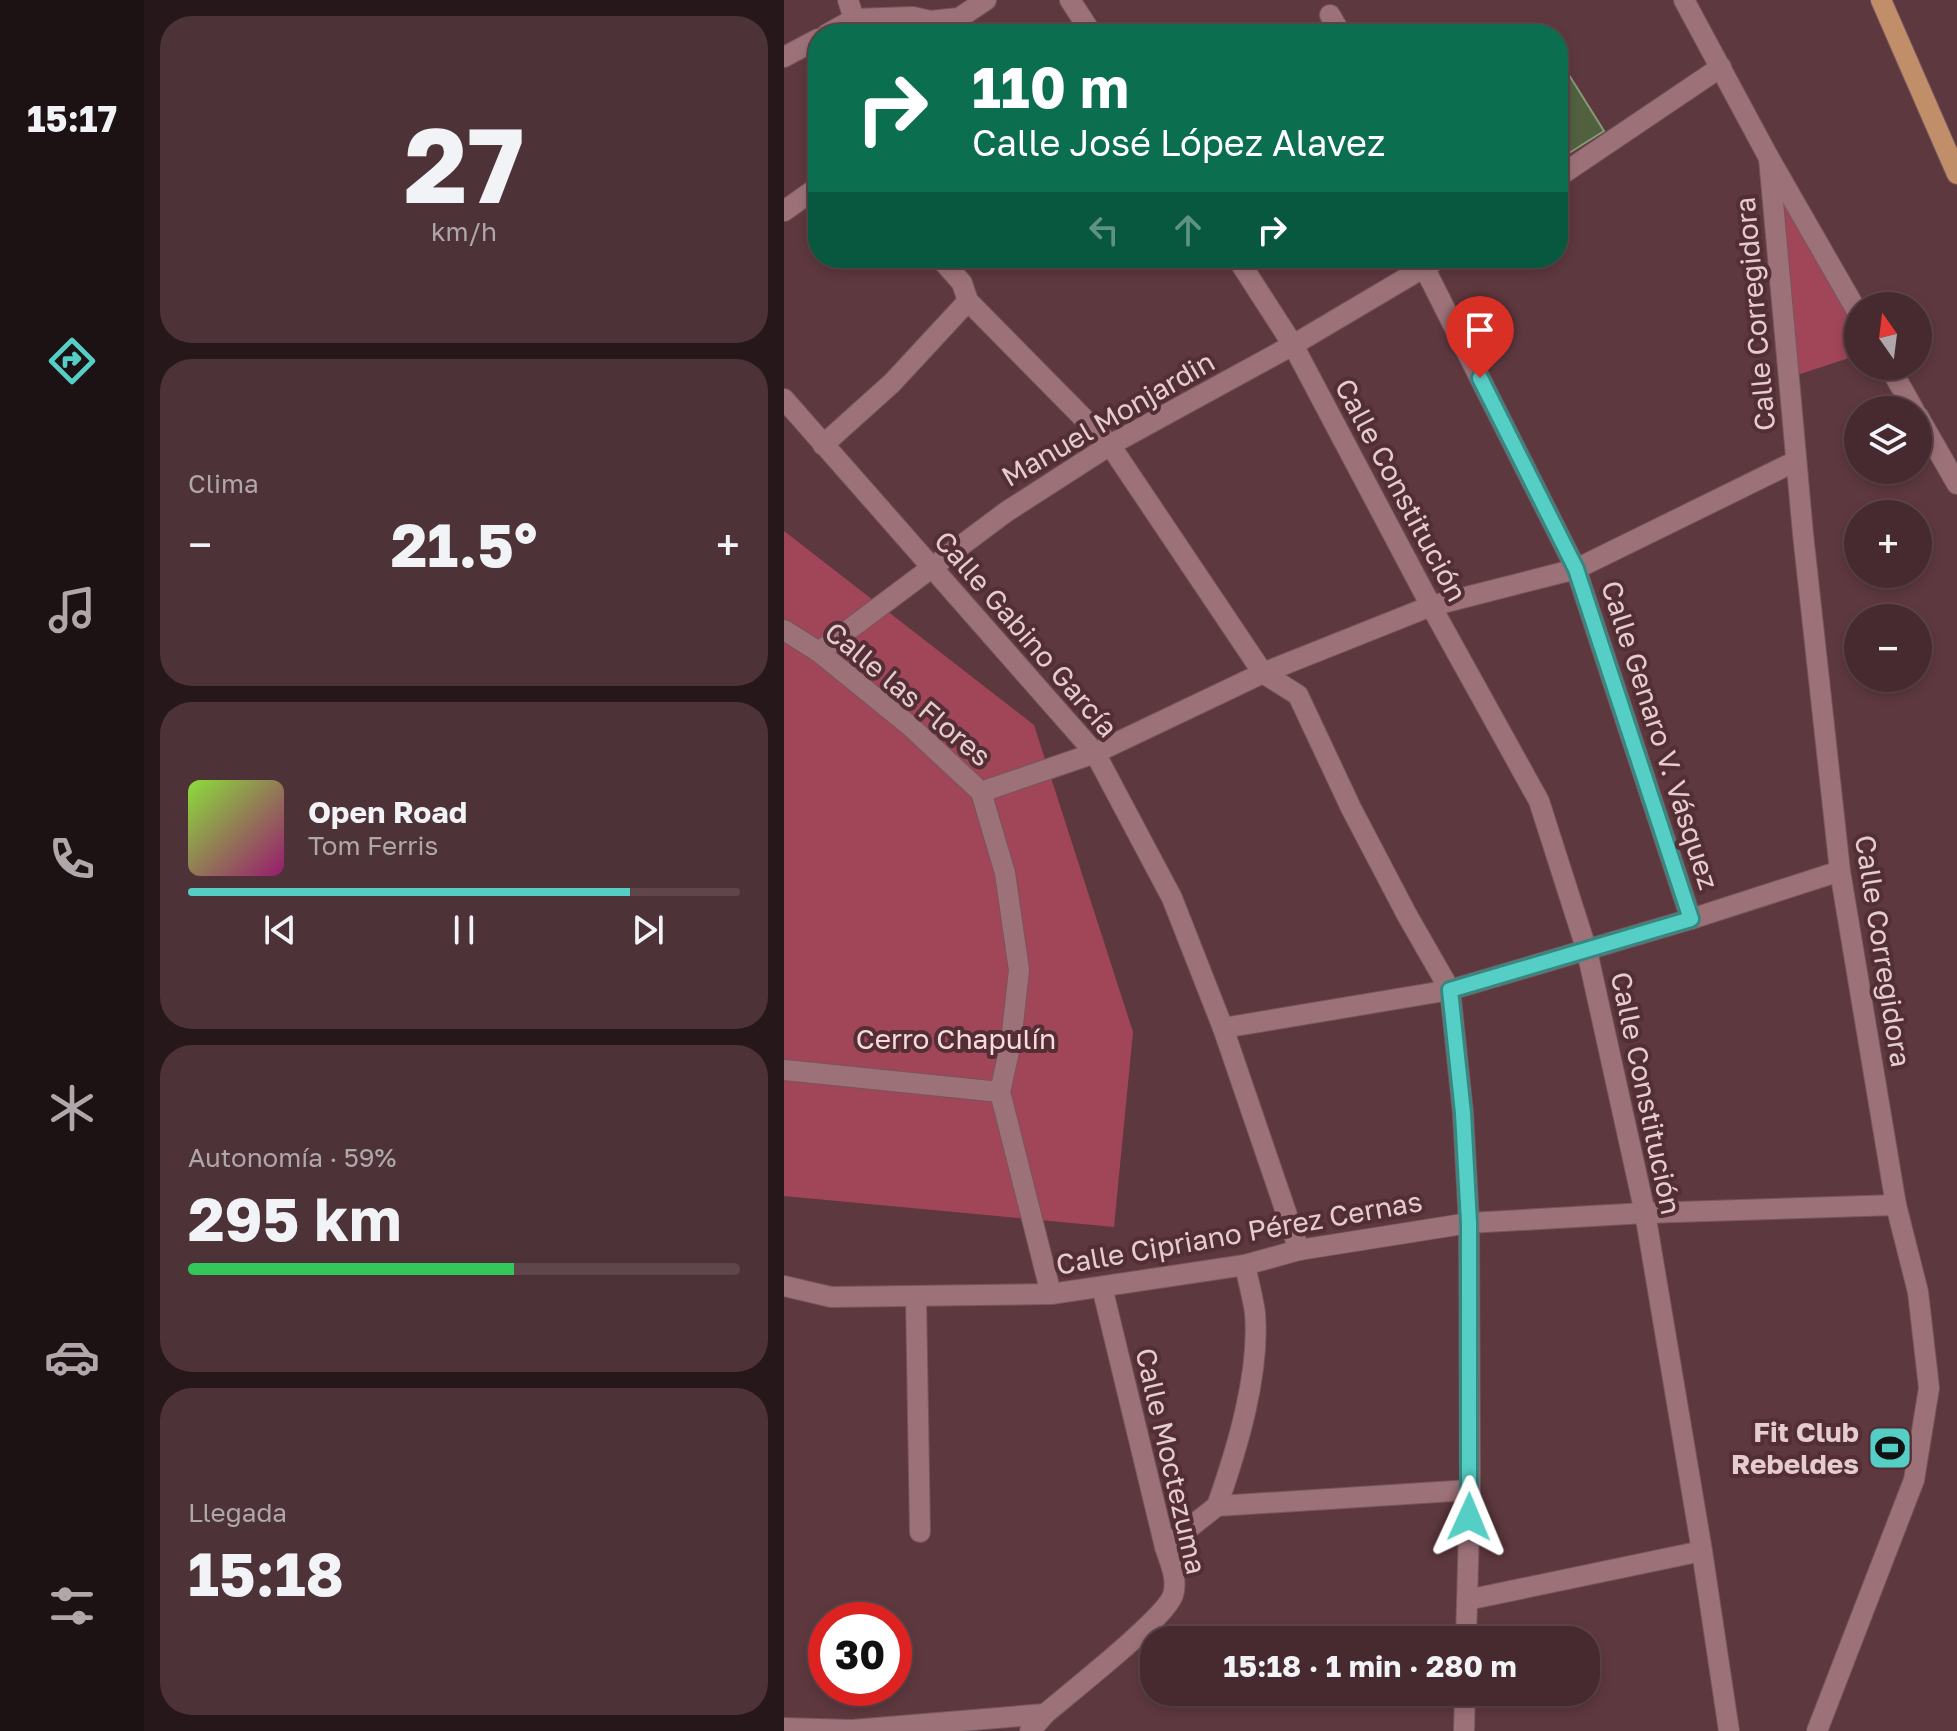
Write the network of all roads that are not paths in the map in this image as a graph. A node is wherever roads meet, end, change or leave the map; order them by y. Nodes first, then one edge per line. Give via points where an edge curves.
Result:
1 (986, 0) edge
2 (1070, 0) edge
3 (1684, 0) edge
4 (1881, 0) edge
5 (1330, 15) dead end
6 (856, 18) edge
7 (1086, 24) edge
8 (1335, 24) edge
9 (808, 44) edge
10 (784, 57) edge
11 (1721, 67) junction
12 (1769, 158) junction
13 (1568, 170) edge
14 (1957, 174) edge
15 (808, 194) edge
16 (784, 211) edge
17 (949, 268) edge
18 (1243, 268) edge
19 (1424, 268) edge
20 (1434, 268) edge
21 (1846, 292) edge
22 (968, 301) junction
23 (1293, 345) junction
24 (784, 399) edge
25 (1932, 440) edge
26 (823, 445) junction
27 (1110, 445) junction
28 (1796, 461) junction
29 (1957, 484) edge
30 (932, 566) junction
31 (1576, 569) junction
32 (1431, 606) junction
33 (784, 630) edge
34 (819, 652) junction
35 (1263, 673) junction
36 (1095, 753) junction
37 (981, 792) junction
38 (1840, 871) junction
39 (1691, 919) junction
40 (1587, 951) junction
41 (1450, 990) junction
42 (1223, 1028) junction
43 (784, 1070) edge
44 (1000, 1092) junction
45 (1896, 1205) junction
46 (1645, 1213) junction
47 (1469, 1223) junction
48 (1299, 1250) junction
49 (1245, 1265) junction
50 (784, 1286) edge
51 (1102, 1287) junction
52 (1051, 1294) junction
53 (916, 1297) junction
54 (1470, 1490) junction
55 (1217, 1506) junction
56 (920, 1532) dead end
57 (1165, 1547) junction
58 (1702, 1551) junction
59 (1467, 1600) junction
60 (1466, 1626) edge
61 (1465, 1706) edge
62 (1045, 1714) junction
63 (784, 1728) edge
64 (1030, 1731) edge
65 (1464, 1731) edge
66 (1729, 1731) edge
67 (1817, 1731) edge

1 - 6 street via 959,18
2 - 7 street
3 - 11 street
4 - 14 main road
5 - 8 street
9 - 10 street
11 - 12 street
11 - 13 street
12 - 21 street
12 - 28 street, Calle Corregidora
15 - 16 street
17 - 22 street
18 - 23 street, Calle Constitución
19 - 23 street, Manuel Monjardin
20 - 31 street, Calle Genaro V. Vásquez
22 - 26 street via 892,383
22 - 27 street
23 - 27 street, Manuel Monjardin
23 - 32 street, Calle Constitución
24 - 26 street, Calle Gabino García
25 - 29 street
26 - 30 street, Calle Gabino García
27 - 30 street, Manuel Monjardin
27 - 35 street
28 - 31 street
28 - 38 street, Calle Corregidora
30 - 34 street, Manuel Monjardin
30 - 36 street, Calle Gabino García
31 - 32 street
31 - 39 street, Calle Genaro V. Vásquez
32 - 35 street
32 - 40 street, Calle Constitución via 1539,801
33 - 34 street, Calle las Flores
34 - 37 street, Calle las Flores
35 - 36 street
35 - 41 street via 1298,695 1379,862
36 - 37 street
36 - 42 street, Calle Gabino García via 1172,898
37 - 44 street, Calle las Flores via 1005,873 1019,970
38 - 39 street
38 - 45 street, Calle Corregidora
39 - 40 street
40 - 41 street
40 - 46 street, Calle Constitución
41 - 42 street
41 - 47 street
42 - 48 street, Calle Gabino García
43 - 44 street
44 - 52 street
45 - 46 street, Calle Cipriano Pérez Cernas
45 - 67 street, Calle Corregidora via 1918,1292 1929,1388 1914,1480
46 - 47 street, Calle Cipriano Pérez Cernas
46 - 58 street, Calle Constitución
47 - 48 street, Calle Cipriano Pérez Cernas
47 - 54 street
48 - 49 street, Calle Cipriano Pérez Cernas
49 - 51 street, Calle Cipriano Pérez Cernas
49 - 55 street via 1255,1314 1253,1361 1240,1440
50 - 53 street, Calle Cipriano Pérez Cernas via 831,1297
51 - 52 street, Calle Cipriano Pérez Cernas
51 - 57 street, Calle Moctezuma
52 - 53 street, Calle Cipriano Pérez Cernas
53 - 56 street
54 - 55 street
54 - 59 street
55 - 57 street
57 - 62 street, Calle Moctezuma via 1175,1576 1172,1597 1155,1619
58 - 59 street
58 - 66 street, Calle Constitución
59 - 60 street
61 - 65 street
62 - 63 street via 852,1730
62 - 64 street, Calle Moctezuma

